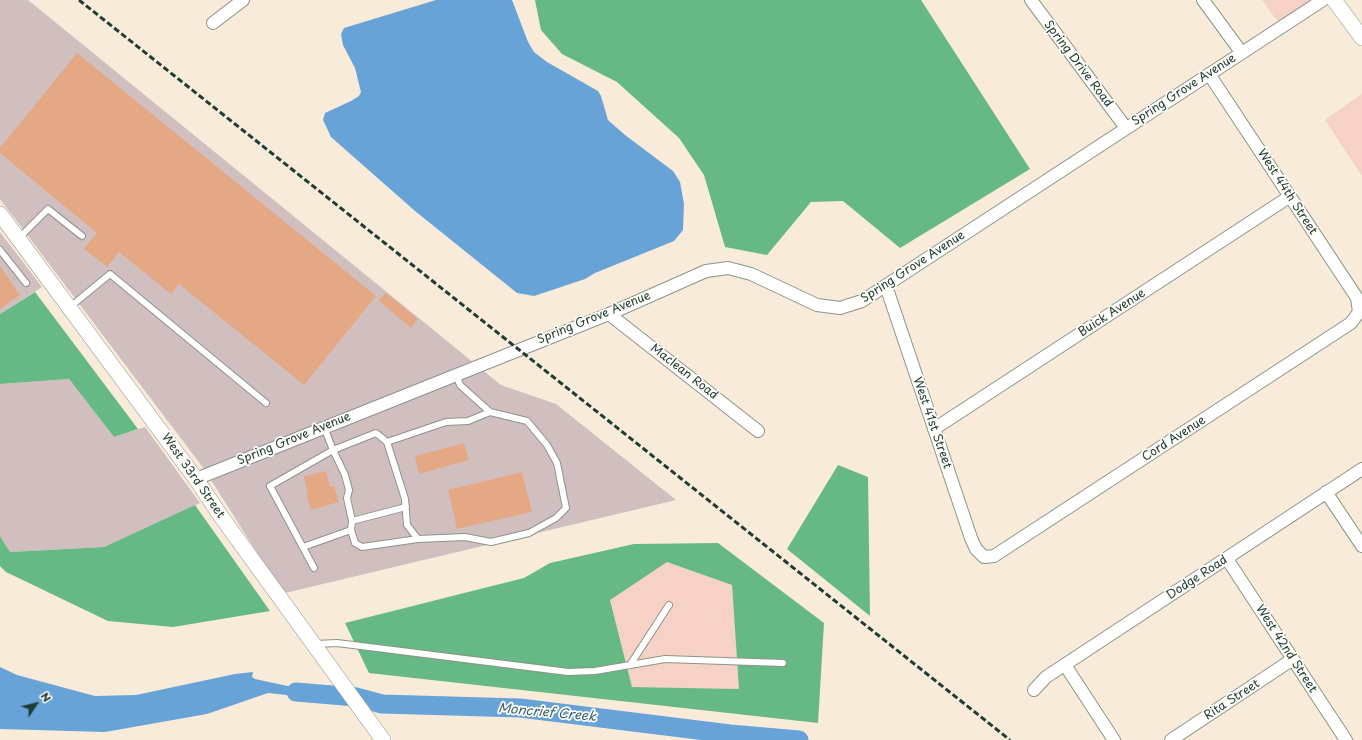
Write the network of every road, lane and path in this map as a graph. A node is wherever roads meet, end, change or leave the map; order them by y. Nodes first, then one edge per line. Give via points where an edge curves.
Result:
1 (243, 0) edge
2 (1031, 0) edge
3 (1202, 0) edge
4 (1323, 0) edge
5 (1334, 0) edge
6 (213, 23) dead end
7 (1362, 38) edge
8 (1241, 52) junction
9 (1209, 74) junction
10 (1126, 128) junction
11 (1289, 196) junction
12 (0, 214) edge
13 (82, 236) dead end
14 (18, 239) junction
15 (0, 250) edge
16 (26, 283) dead end
17 (886, 286) junction
18 (70, 307) junction
19 (1359, 312) joint
20 (609, 314) junction
21 (456, 374) junction
22 (266, 403) dead end
23 (490, 412) junction
24 (324, 427) junction
25 (934, 429) junction
26 (758, 431) dead end
27 (387, 442) junction
28 (333, 450) junction
29 (1362, 469) edge
30 (196, 479) junction
31 (1326, 492) junction
32 (406, 507) junction
33 (352, 521) junction
34 (350, 530) junction
35 (418, 539) junction
36 (1362, 546) edge
37 (303, 547) junction
38 (984, 557) joint
39 (1226, 558) junction
40 (314, 568) dead end
41 (669, 605) dead end
42 (314, 644) junction
43 (1293, 659) junction
44 (783, 663) dead end
45 (630, 665) junction
46 (1065, 665) junction
47 (1034, 690) dead end
48 (383, 740) edge
49 (1114, 740) edge
50 (1170, 740) edge
51 (1346, 740) edge

1 - 6 street
2 - 10 street, Spring Drive Road
3 - 8 street
4 - 8 street, Spring Grove Avenue
5 - 7 street
8 - 9 street, Spring Grove Avenue
9 - 10 street, Spring Grove Avenue
9 - 11 street, West 44th Street
10 - 17 street, Spring Grove Avenue
11 - 19 street, West 44th Street via 1358,298
11 - 25 street, Buick Avenue
12 - 14 street, West 33rd Street
13 - 14 lane via 48,209
14 - 18 street, West 33rd Street
15 - 16 lane
17 - 20 street, Spring Grove Avenue via 862,301 840,308 817,305 752,274 728,268 706,271
17 - 25 street, West 41st Street
18 - 22 lane via 110,274
18 - 30 street, West 33rd Street
19 - 38 street, Cord Avenue via 1351,323 1003,552
20 - 21 street, Spring Grove Avenue
20 - 26 street, Maclean Road
21 - 23 lane via 460,385
21 - 24 street, Spring Grove Avenue
23 - 27 lane via 468,421 446,422
23 - 35 lane via 527,421 547,445 557,463 566,508 556,518 528,533 491,542 465,537
24 - 28 lane
24 - 30 street, Spring Grove Avenue
25 - 38 street, West 41st Street via 971,538 976,549
27 - 28 lane via 376,433
27 - 32 lane via 406,499
28 - 33 lane via 346,475
28 - 37 lane via 270,486
29 - 31 street, Dodge Road
30 - 42 street, West 33rd Street
31 - 36 street
31 - 39 street, Dodge Road
32 - 33 lane
32 - 35 lane via 407,525
33 - 34 lane
34 - 35 lane via 355,543 362,547
34 - 37 lane
37 - 40 lane
39 - 43 street, West 42nd Street
39 - 46 street, Dodge Road
41 - 45 lane
42 - 45 lane via 337,643 568,672 595,671
42 - 48 street, West 33rd Street
43 - 50 street, Rita Street
43 - 51 street, West 42nd Street
44 - 45 lane via 665,659
46 - 47 street, Dodge Road via 1046,677
46 - 49 street

